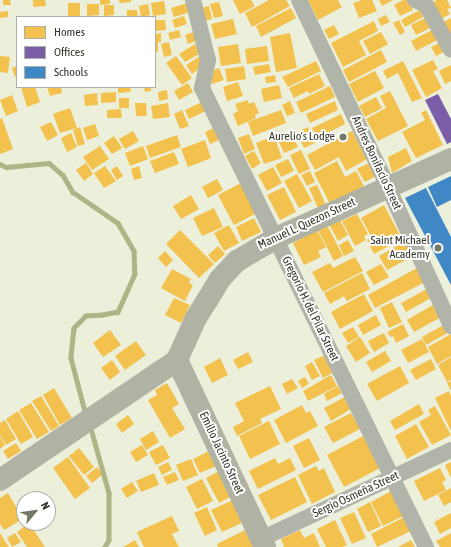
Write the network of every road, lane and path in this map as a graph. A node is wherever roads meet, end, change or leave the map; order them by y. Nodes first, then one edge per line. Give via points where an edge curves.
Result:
1 (193, 0) edge
2 (299, 0) edge
3 (415, 0) edge
4 (451, 50) edge
5 (451, 159) edge
6 (388, 187) junction
7 (276, 238) junction
8 (451, 326) edge
9 (177, 360) junction
10 (451, 450) edge
11 (392, 478) junction
12 (0, 480) edge
13 (263, 543) edge
14 (426, 547) edge

1 - 7 street, Gregorio H. del Pilar Street via 208,60 202,88
2 - 6 street, Andres Bonifacio Street
3 - 4 street via 426,5
5 - 6 main road, Manuel L. Quezon Street
6 - 7 main road, Manuel L. Quezon Street
6 - 8 street, Andres Bonifacio Street
7 - 9 main road, Manuel L. Quezon Street via 238,261 220,279 196,318
7 - 11 street, Gregorio H. del Pilar Street
9 - 12 main road
9 - 13 main road, Emilio Jacinto Street
10 - 11 street, Sergio Osmeña Street
11 - 13 street, Sergio Osmeña Street
11 - 14 street, Gregorio H. del Pilar Street

